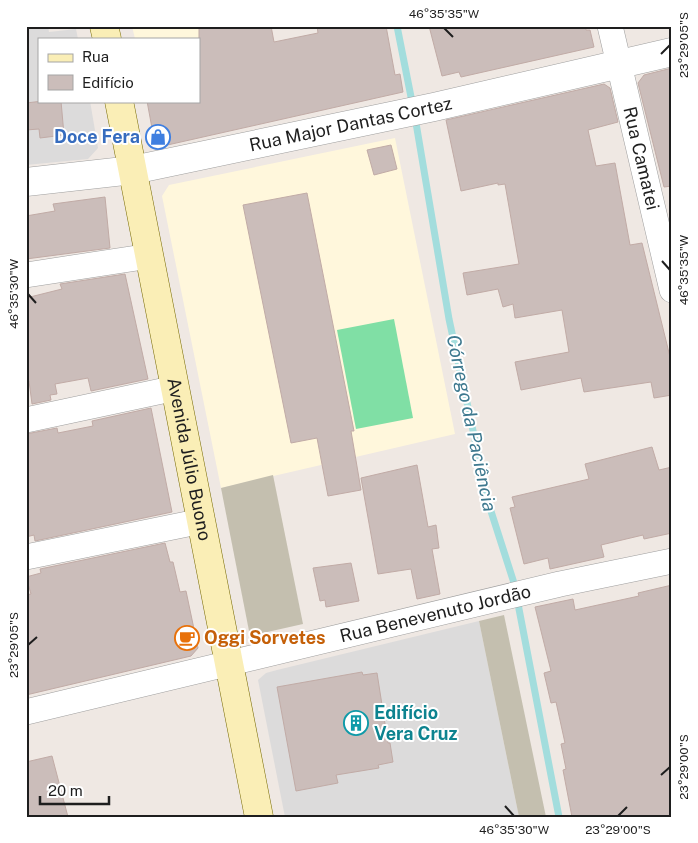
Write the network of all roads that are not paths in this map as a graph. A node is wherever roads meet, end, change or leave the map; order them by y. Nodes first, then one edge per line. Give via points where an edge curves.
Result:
1 (610, 26) edge
2 (672, 52) edge
3 (619, 64) junction
4 (119, 102) edge
5 (133, 170) junction
6 (26, 182) edge
7 (150, 256) junction
8 (26, 275) edge
9 (672, 290) edge
10 (176, 388) junction
11 (26, 420) edge
12 (202, 521) junction
13 (26, 557) edge
14 (672, 561) edge
15 (230, 664) junction
16 (26, 712) edge
17 (259, 817) edge

1 - 3 street, Rua Camatei
2 - 3 street, Rua Major Dantas Cortez
3 - 5 street, Rua Major Dantas Cortez via 399,115
3 - 9 street, Rua Camatei
4 - 5 main road, Avenida Júlio Buono
5 - 6 street, Rua Major Dantas Cortez
5 - 7 main road, Avenida Júlio Buono
7 - 8 street
7 - 10 main road, Avenida Júlio Buono
10 - 11 street
10 - 12 main road, Avenida Júlio Buono
12 - 13 street
12 - 15 main road, Avenida Júlio Buono
14 - 15 street, Rua Benevenuto Jordão via 531,590
15 - 16 street, Rua Benevenuto Jordão
15 - 17 main road, Avenida Júlio Buono

